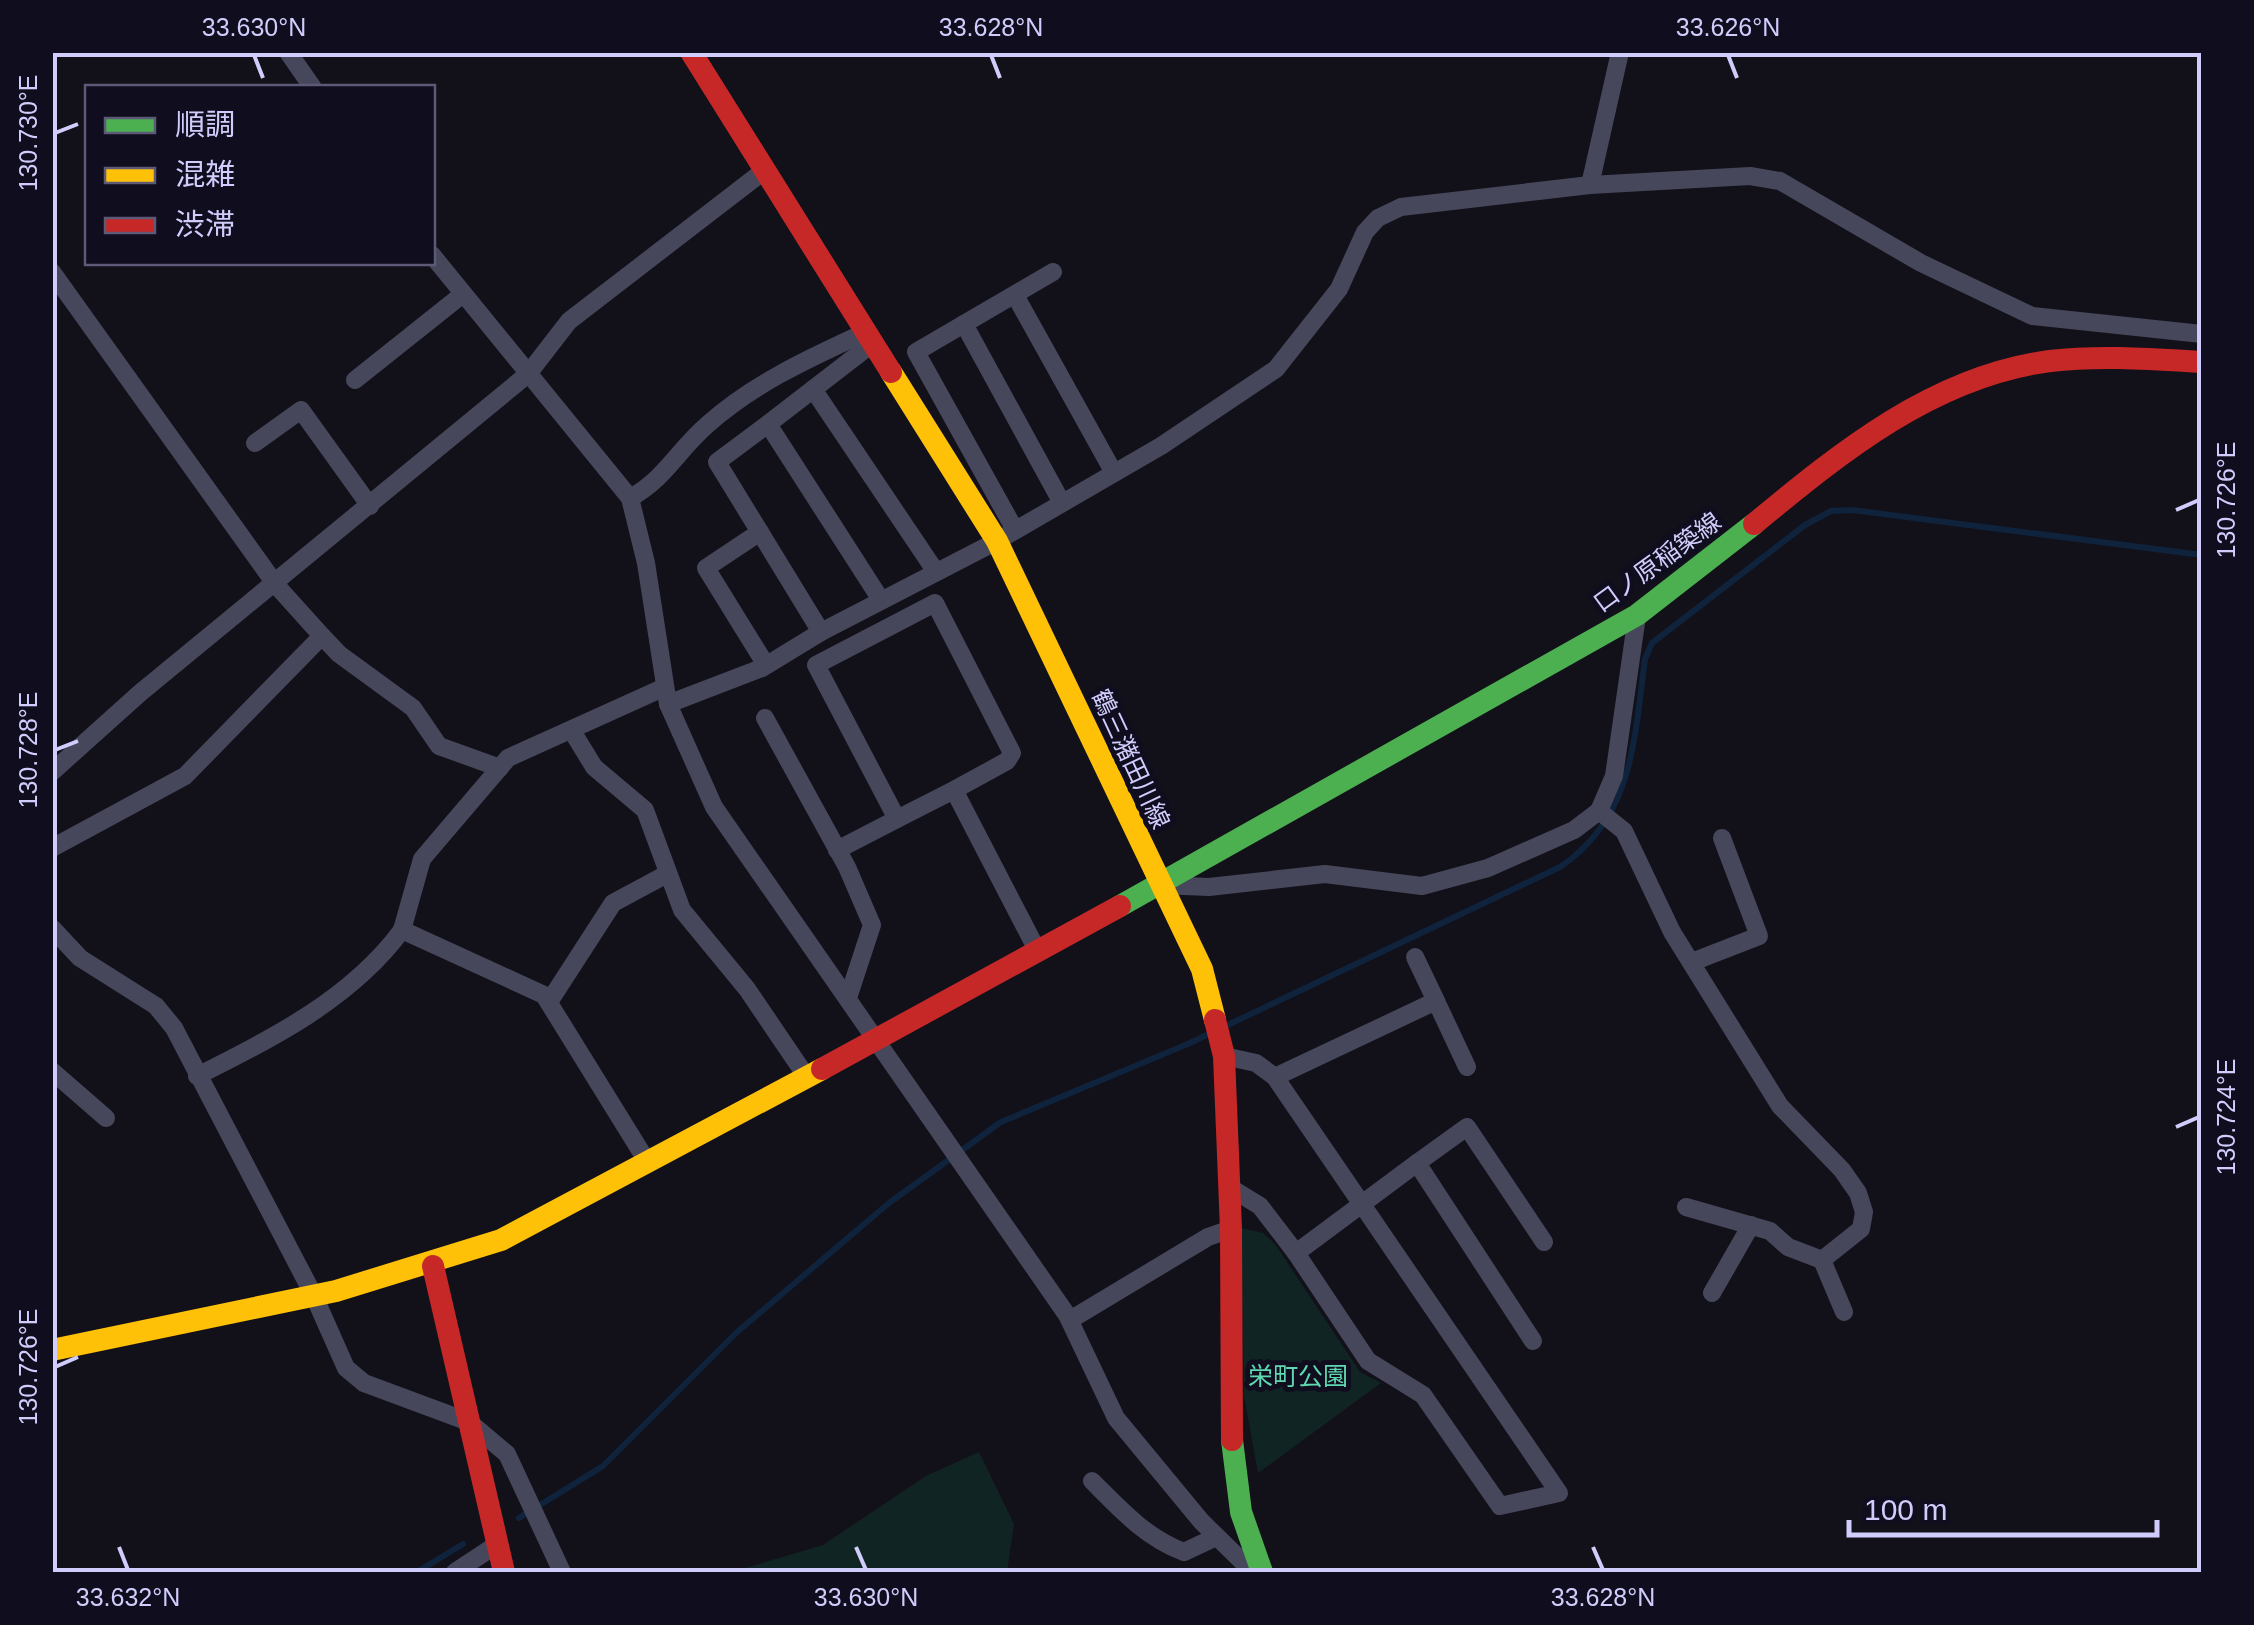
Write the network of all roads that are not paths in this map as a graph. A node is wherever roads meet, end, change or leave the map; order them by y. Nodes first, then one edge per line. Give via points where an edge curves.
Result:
1 (288, 52) edge
2 (691, 52) edge
3 (1620, 52) edge
4 (311, 85) edge
5 (765, 170) junction
6 (1590, 185) junction
7 (435, 259) edge
8 (52, 272) edge
9 (1053, 272) dead end
10 (463, 294) junction
11 (1015, 295) junction
12 (964, 324) junction
13 (2202, 334) edge
14 (870, 338) junction
15 (2202, 362) edge
16 (528, 374) junction
17 (354, 380) dead end
18 (813, 389) junction
19 (768, 424) junction
20 (255, 444) dead end
21 (1114, 473) junction
22 (630, 498) junction
23 (1062, 503) junction
24 (370, 506) junction
25 (760, 532) junction
26 (1006, 535) junction
27 (936, 572) junction
28 (276, 585) junction
29 (881, 600) junction
30 (1637, 616) junction
31 (820, 632) junction
32 (322, 636) junction
33 (766, 665) junction
34 (667, 695) junction
35 (766, 718) dead end
36 (572, 731) junction
37 (500, 768) junction
38 (52, 772) edge
39 (954, 790) junction
40 (1599, 812) junction
41 (896, 819) junction
42 (1722, 838) dead end
43 (52, 848) edge
44 (838, 850) junction
45 (667, 874) junction
46 (1159, 885) junction
47 (52, 928) edge
48 (402, 930) junction
49 (1037, 950) junction
50 (1415, 957) dead end
51 (1692, 962) junction
52 (848, 998) junction
53 (1436, 1001) junction
54 (549, 1002) junction
55 (876, 1037) junction
56 (1224, 1056) junction
57 (1467, 1067) dead end
58 (52, 1070) edge
59 (197, 1076) junction
60 (806, 1076) junction
61 (1275, 1077) junction
62 (106, 1118) dead end
63 (648, 1162) junction
64 (1417, 1163) junction
65 (1230, 1187) junction
66 (1362, 1203) junction
67 (1686, 1207) dead end
68 (1751, 1226) junction
69 (1231, 1230) junction
70 (1544, 1242) dead end
71 (1296, 1253) junction
72 (1822, 1260) junction
73 (433, 1266) junction
74 (1712, 1292) dead end
75 (314, 1296) junction
76 (1844, 1312) dead end
77 (1070, 1320) junction
78 (1532, 1341) dead end
79 (52, 1350) edge
80 (469, 1422) junction
81 (1092, 1481) dead end
82 (1216, 1537) junction
83 (499, 1543) junction
84 (455, 1572) edge
85 (504, 1572) edge
86 (562, 1572) edge
87 (1253, 1572) edge
88 (1262, 1572) edge

1 - 4 street
2 - 5 main road, 鶴三潴田川線
3 - 6 street
5 - 14 main road, 鶴三潴田川線
5 - 16 street via 569,321
6 - 13 street via 1750,176 1780,181 2032,316
6 - 21 street via 1424,202 1378,218 1364,232 1330,304 1276,370
7 - 10 street
8 - 28 street
9 - 11 street
10 - 16 street
10 - 17 street
11 - 12 street
11 - 21 street
12 - 23 street
12 - 26 street via 916,352
14 - 18 street
14 - 22 street via 796,364 740,399 654,485
14 - 26 main road, 鶴三潴田川線
15 - 30 main road, 口ノ原稲築線 via 2107,355 2044,360 1956,386 1863,436
16 - 22 street
16 - 24 street
18 - 19 street
18 - 27 street
19 - 25 street via 717,462
19 - 29 street
20 - 24 street via 301,410
21 - 23 street
22 - 34 street
23 - 26 street
24 - 28 street
25 - 31 street
25 - 33 street via 706,568
26 - 27 street
26 - 46 main road, 鶴三潴田川線
27 - 29 street
28 - 32 street
28 - 38 street
29 - 31 street
30 - 40 street via 1614,776
30 - 46 main road, 口ノ原稲築線
31 - 33 street
32 - 37 street via 413,708 438,746
32 - 43 street via 186,776
33 - 34 street
34 - 36 street
34 - 52 street via 714,807
35 - 44 street
36 - 37 street via 527,747
36 - 45 street via 594,767 645,810
37 - 48 street via 422,859
39 - 41 street
39 - 41 street via 1012,753 934,603 816,665
39 - 49 street
40 - 46 street via 1488,868 1422,886 1325,874 1208,887
40 - 51 street via 1624,831
41 - 44 street
42 - 51 street via 1759,936
44 - 52 street via 872,925
45 - 54 street via 614,903
45 - 60 street via 691,923 747,989
46 - 49 main road, 口ノ原稲築線
46 - 56 main road, 鶴三潴田川線 via 1202,968
47 - 59 street via 80,958 156,1006
48 - 54 street
48 - 59 street via 361,976 304,1018
49 - 55 main road, 口ノ原稲築線
50 - 53 street
51 - 72 street via 1780,1106 1858,1194 1861,1229
52 - 55 street
53 - 57 street
53 - 61 street
54 - 63 street
55 - 60 main road, 口ノ原稲築線
55 - 77 street
56 - 61 street via 1256,1063
56 - 65 main road, 鶴三潴田川線
58 - 62 street
59 - 75 street
60 - 63 main road, 口ノ原稲築線
61 - 66 street
63 - 73 main road, 口ノ原稲築線 via 501,1240
64 - 66 street
64 - 70 street via 1467,1127
64 - 78 street
65 - 69 main road, 鶴三潴田川線
65 - 71 street via 1260,1206
66 - 71 street
66 - 71 street via 1559,1493 1500,1506 1422,1395 1368,1361
67 - 68 street
68 - 72 street
68 - 74 street
69 - 77 street
69 - 88 main road, 鶴三潴田川線 via 1231,1436 1241,1512
72 - 76 street
73 - 75 main road, 口ノ原稲築線
73 - 80 main road
75 - 79 main road, 口ノ原稲築線
75 - 80 street via 346,1368 364,1383
77 - 82 street via 1116,1418
80 - 83 main road
80 - 86 street via 507,1454
81 - 82 street via 1167,1546 1184,1552
82 - 87 street
83 - 84 street
83 - 85 main road

